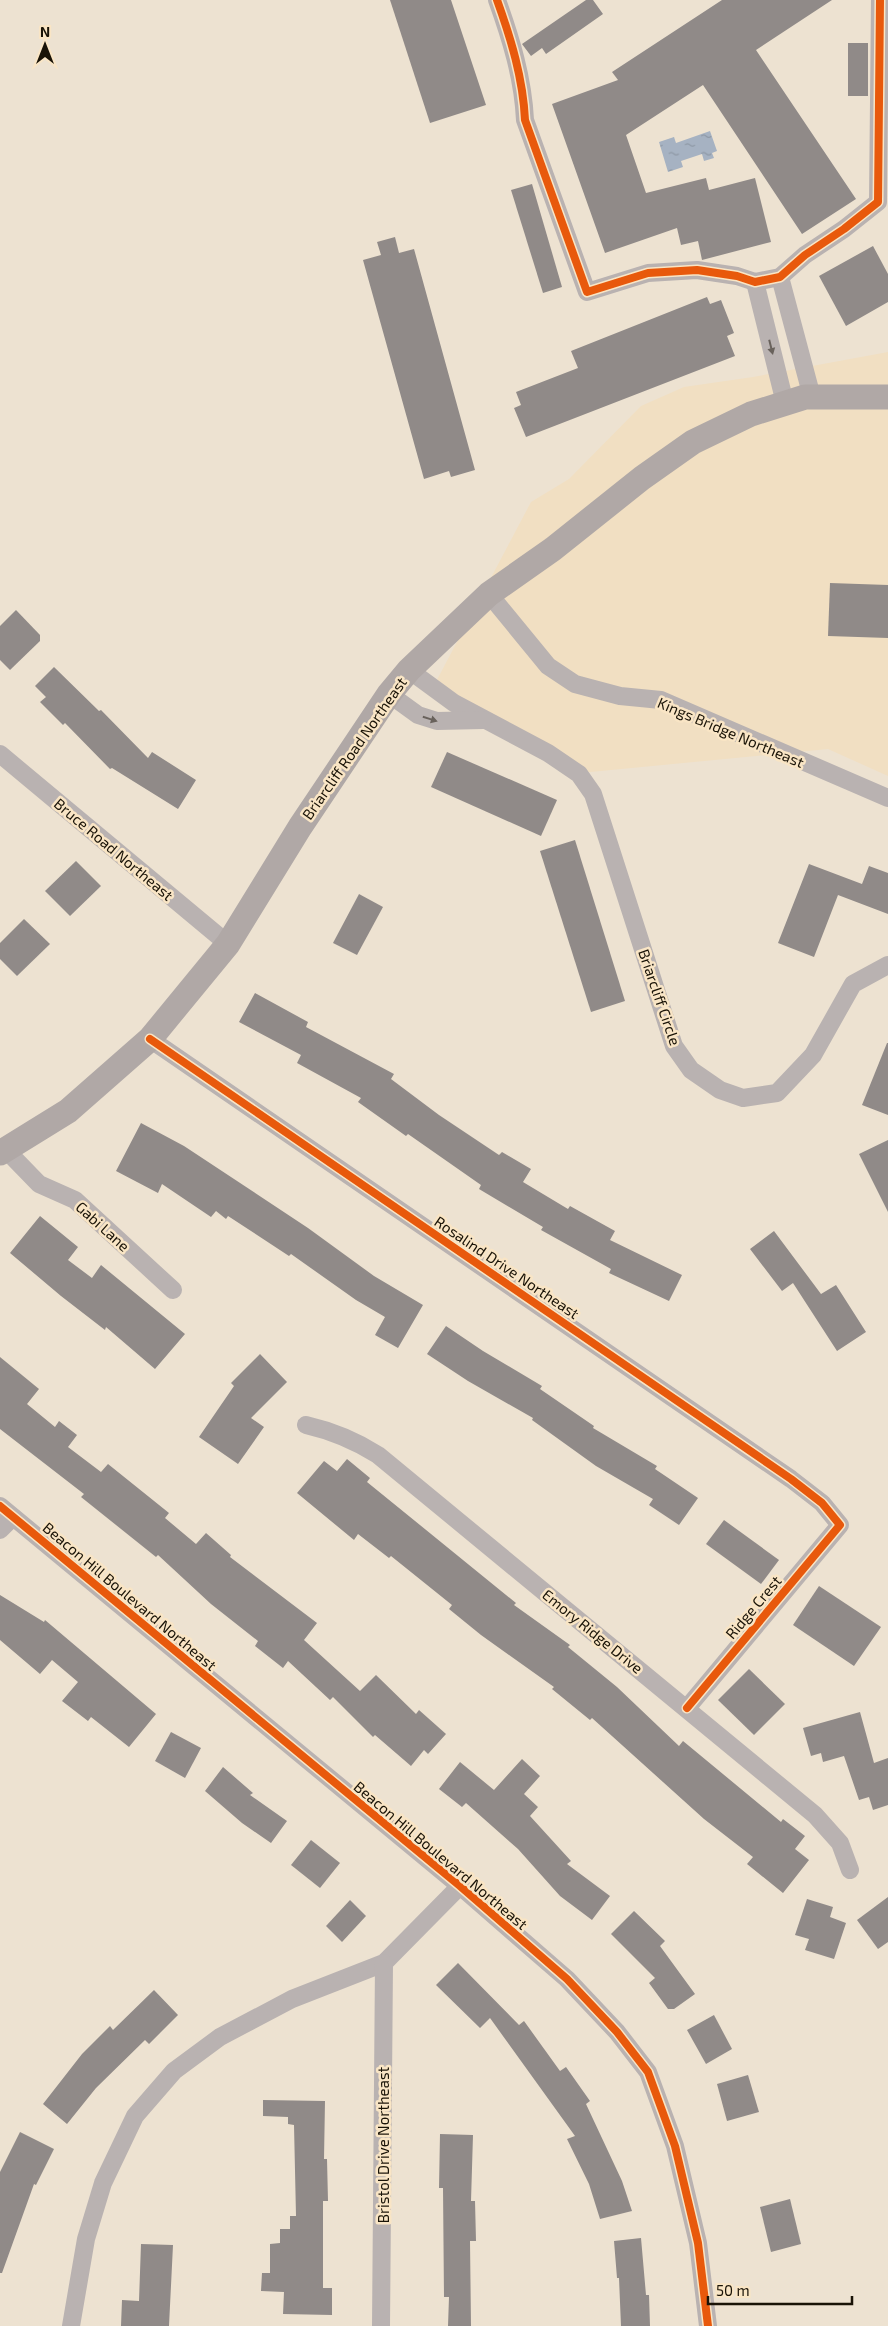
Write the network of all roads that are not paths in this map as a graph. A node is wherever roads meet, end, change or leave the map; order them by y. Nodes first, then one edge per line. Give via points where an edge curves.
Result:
1 (497, 0) edge
2 (880, 0) edge
3 (780, 277) junction
4 (755, 282) junction
5 (791, 319) junction
6 (766, 325) junction
7 (812, 397) junction
8 (888, 397) edge
9 (785, 404) junction
10 (489, 594) junction
11 (409, 670) junction
12 (389, 694) junction
13 (484, 720) junction
14 (0, 754) edge
15 (888, 798) edge
16 (228, 944) junction
17 (888, 966) edge
18 (150, 1039) junction
19 (3, 1151) edge
20 (172, 1290) dead end
21 (306, 1425) dead end
22 (7, 1512) edge
23 (840, 1525) joint
24 (0, 1530) edge
25 (687, 1708) junction
26 (850, 1870) dead end
27 (460, 1886) junction
28 (384, 1964) junction
29 (72, 2326) edge
30 (381, 2326) edge
31 (708, 2326) edge

1 - 4 street via 523,90 525,120 587,292 648,273 696,270
2 - 3 street via 878,202
3 - 4 street
3 - 5 street
4 - 6 street
5 - 6 street
5 - 7 street
6 -> 9 street
7 - 8 main road, Briarcliff Road Northeast
7 - 9 main road, Briarcliff Road Northeast
9 - 10 main road, Briarcliff Road Northeast via 751,414 693,442
10 - 11 main road, Briarcliff Road Northeast
10 - 15 street, Kings Bridge Northeast via 548,666 575,684 620,696 661,700
11 - 12 main road, Briarcliff Road Northeast
11 - 13 street, Briarcliff Circle
12 -> 13 street, Briarcliff Circle via 418,715 437,721
12 - 16 main road, Briarcliff Road Northeast via 300,827
13 - 17 street, Briarcliff Circle via 548,753 579,774 594,794 674,1046 691,1070 720,1090 743,1098 777,1093 813,1055 853,984
14 - 16 street, Bruce Road Northeast
16 - 18 main road, Briarcliff Road Northeast
18 - 19 main road, Briarcliff Road Northeast via 68,1110
18 - 23 street, Rosalind Drive Northeast via 791,1479 822,1503
19 - 20 street, Gabi Lane via 39,1184 75,1200
21 - 25 street, Emory Ridge Drive via 344,1437 378,1454
22 - 24 street
22 - 27 street, Beacon Hill Boulevard Northeast
23 - 25 street, Ridge Crest
25 - 26 street, Emory Ridge Drive via 820,1820 840,1844
27 - 28 street
27 - 31 street, Beacon Hill Boulevard Northeast via 567,1979 617,2032 648,2072 675,2146 698,2243
28 - 29 street via 292,1998 220,2037 174,2071 141,2108 103,2183 86,2239
28 - 30 street, Bristol Drive Northeast

